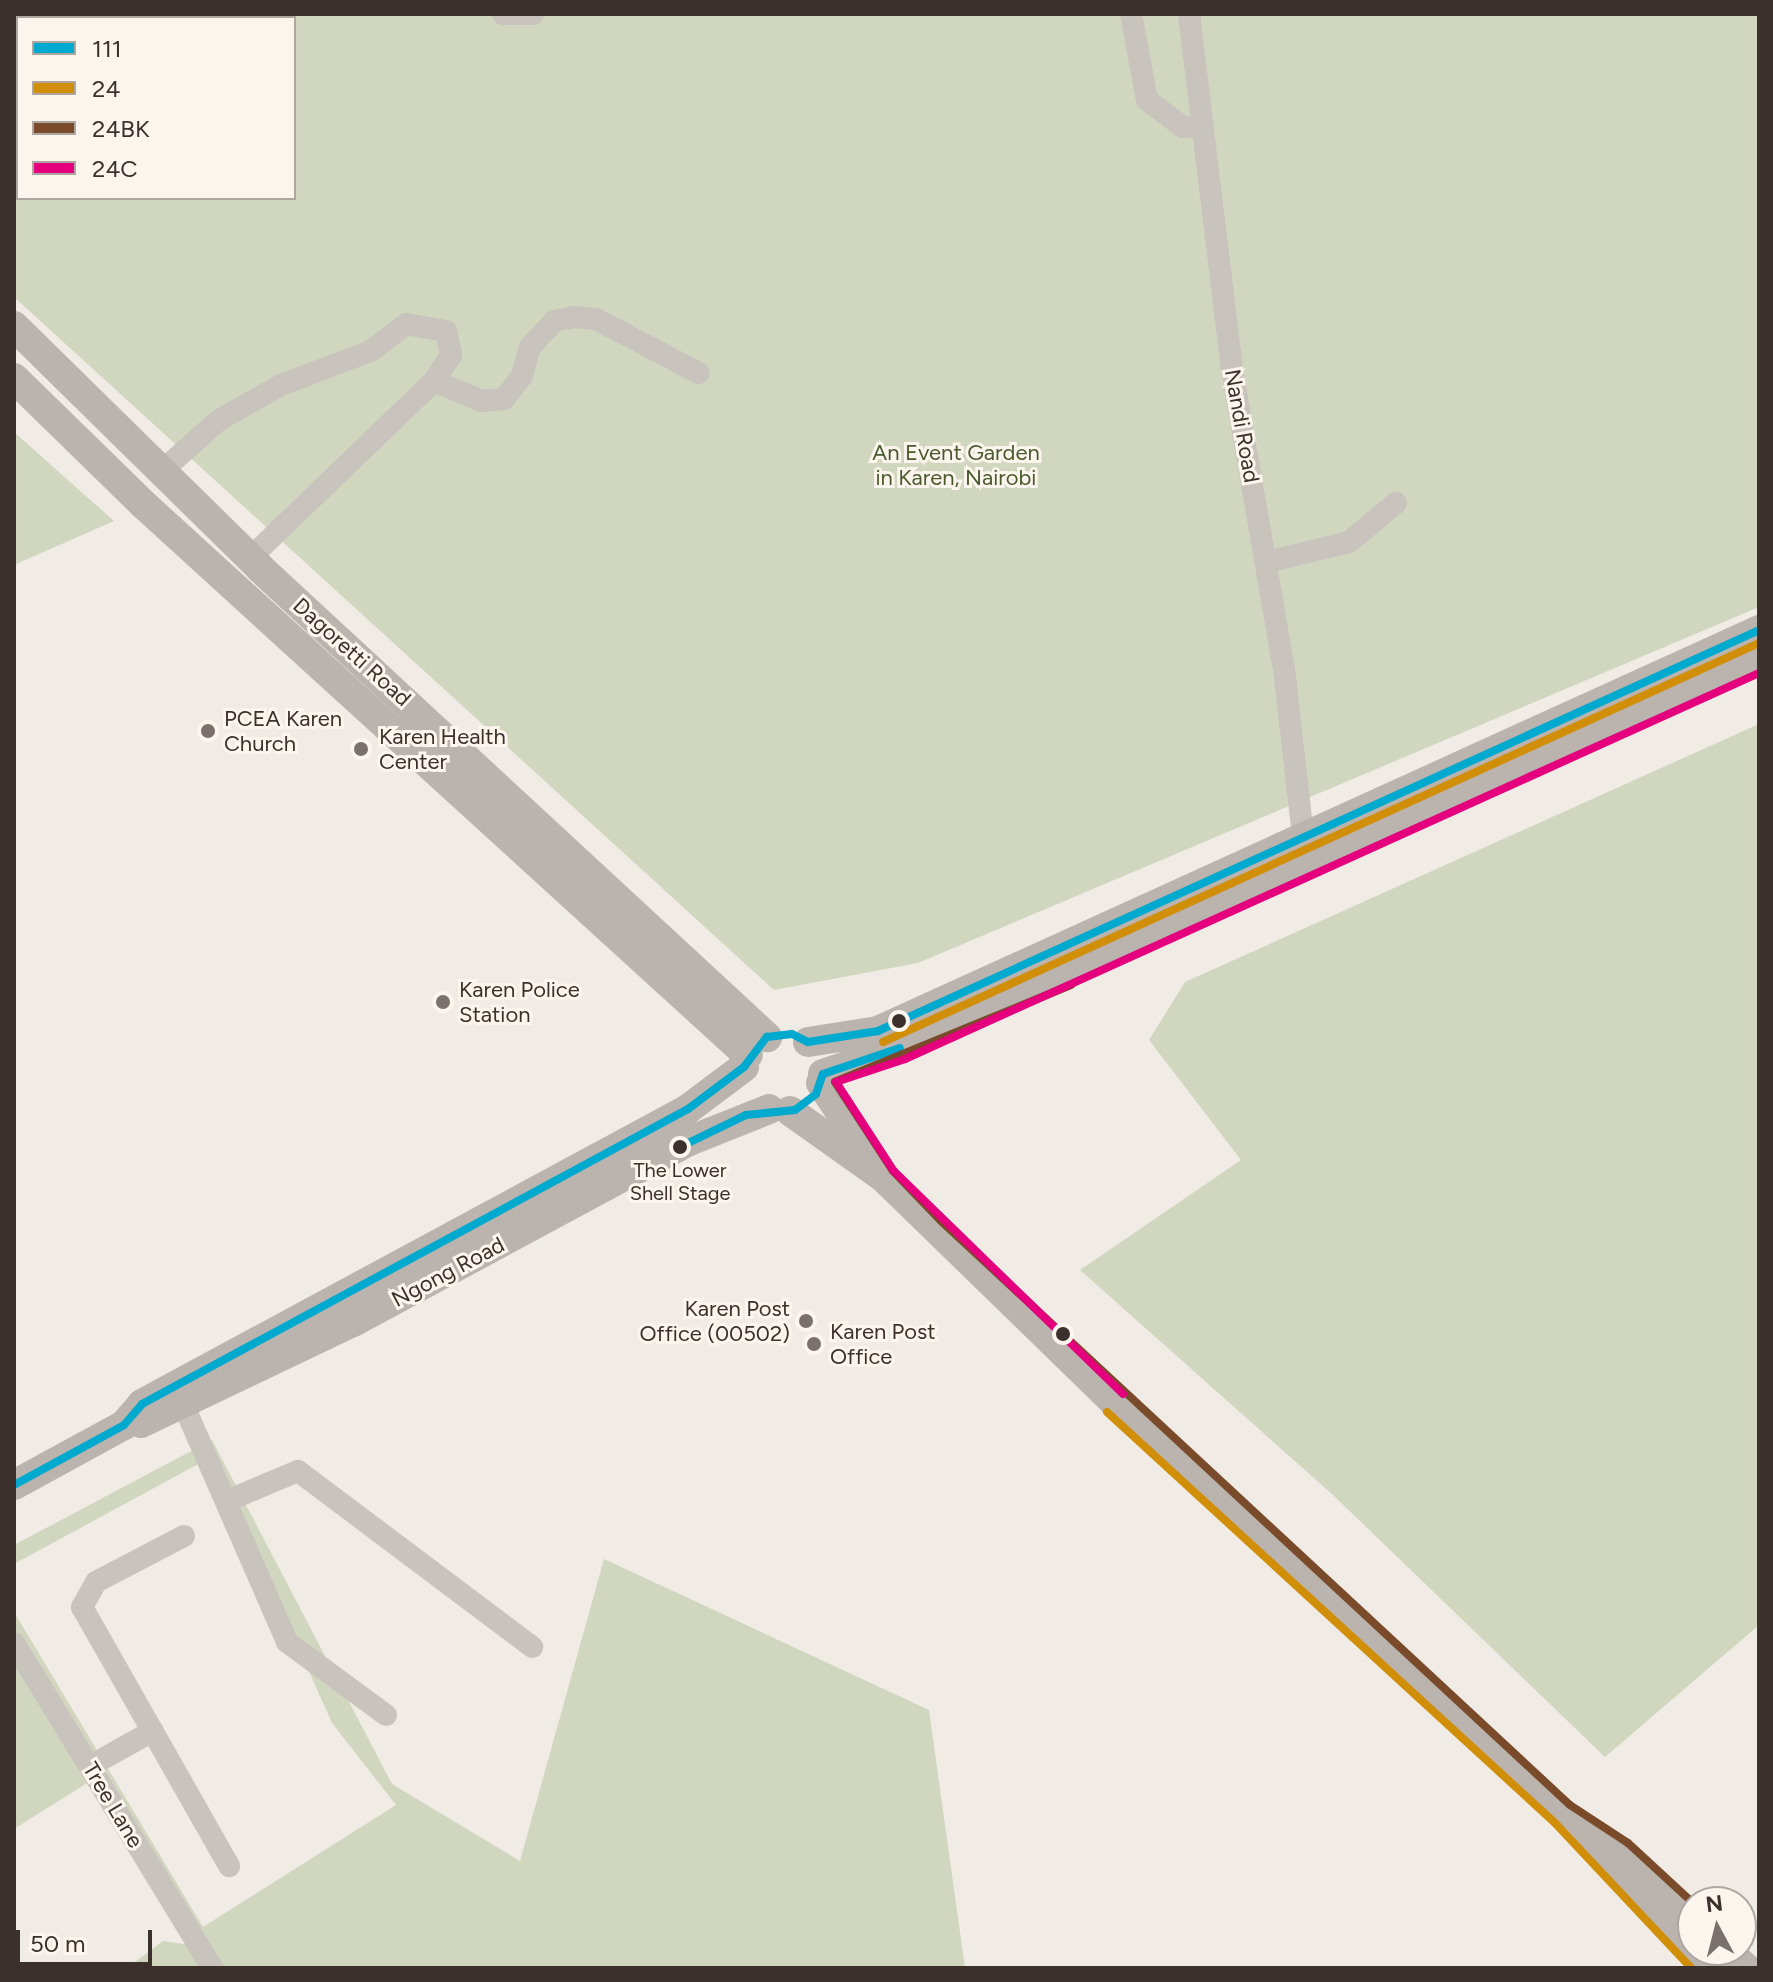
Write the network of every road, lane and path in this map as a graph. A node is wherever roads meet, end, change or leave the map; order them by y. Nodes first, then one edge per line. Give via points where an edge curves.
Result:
1 (503, 14) edge
2 (533, 14) edge
3 (1131, 14) edge
4 (1189, 14) edge
5 (1202, 127) junction
6 (14, 326) edge
7 (699, 373) dead end
8 (14, 378) edge
9 (434, 381) junction
10 (163, 470) junction
11 (1396, 503) dead end
12 (250, 558) junction
13 (1267, 562) junction
14 (1759, 630) edge
15 (1756, 661) edge
16 (1303, 837) junction
17 (808, 1042) junction
18 (753, 1053) junction
19 (822, 1078) junction
20 (780, 1110) junction
21 (883, 1177) junction
22 (346, 1311) junction
23 (184, 1406) junction
24 (124, 1425) junction
25 (14, 1485) edge
26 (229, 1500) junction
27 (184, 1536) dead end
28 (14, 1643) edge
29 (532, 1647) dead end
30 (386, 1715) dead end
31 (153, 1731) junction
32 (90, 1766) junction
33 (1563, 1814) junction
34 (229, 1866) dead end
35 (1677, 1905) edge
36 (212, 1968) edge
37 (1707, 1968) edge

1 - 2 street
3 - 5 street via 1147,100 1183,127
4 - 5 street, Nandi Road
5 - 13 street, Nandi Road via 1231,363
6 - 10 main road, Dagoretti Road
7 - 9 street via 596,319 574,317 554,321 530,347 522,376 504,399 482,401
8 - 18 main road, Dagoretti Road
9 - 10 street via 451,355 446,331 406,324 371,351 281,385 219,420
9 - 12 street
10 - 12 main road, Dagoretti Road
11 - 13 street via 1349,542
12 - 18 main road, Dagoretti Road
13 - 16 street, Nandi Road
14 - 16 main road
15 - 19 main road via 900,1048
16 - 17 main road via 878,1031
17 - 18 main road via 792,1034
17 - 19 main road
18 - 20 main road via 749,1093
18 - 22 main road, Ngong Road via 688,1109
19 - 20 main road via 807,1104
19 - 21 main road via 875,1155
20 - 21 main road
20 - 22 main road, Ngong Road via 689,1141
21 - 33 main road via 1115,1403
22 - 23 main road, Ngong Road
22 - 24 main road, Ngong Road via 142,1404
23 - 24 main road, Ngong Road
23 - 26 street
24 - 25 main road, Ngong Road
26 - 29 street via 298,1471
26 - 30 street via 287,1642
27 - 31 street via 96,1582 82,1607
28 - 32 street, Tree Lane
31 - 32 street
31 - 34 street
32 - 36 street, Tree Lane
33 - 35 main road via 1621,1852
33 - 37 main road

